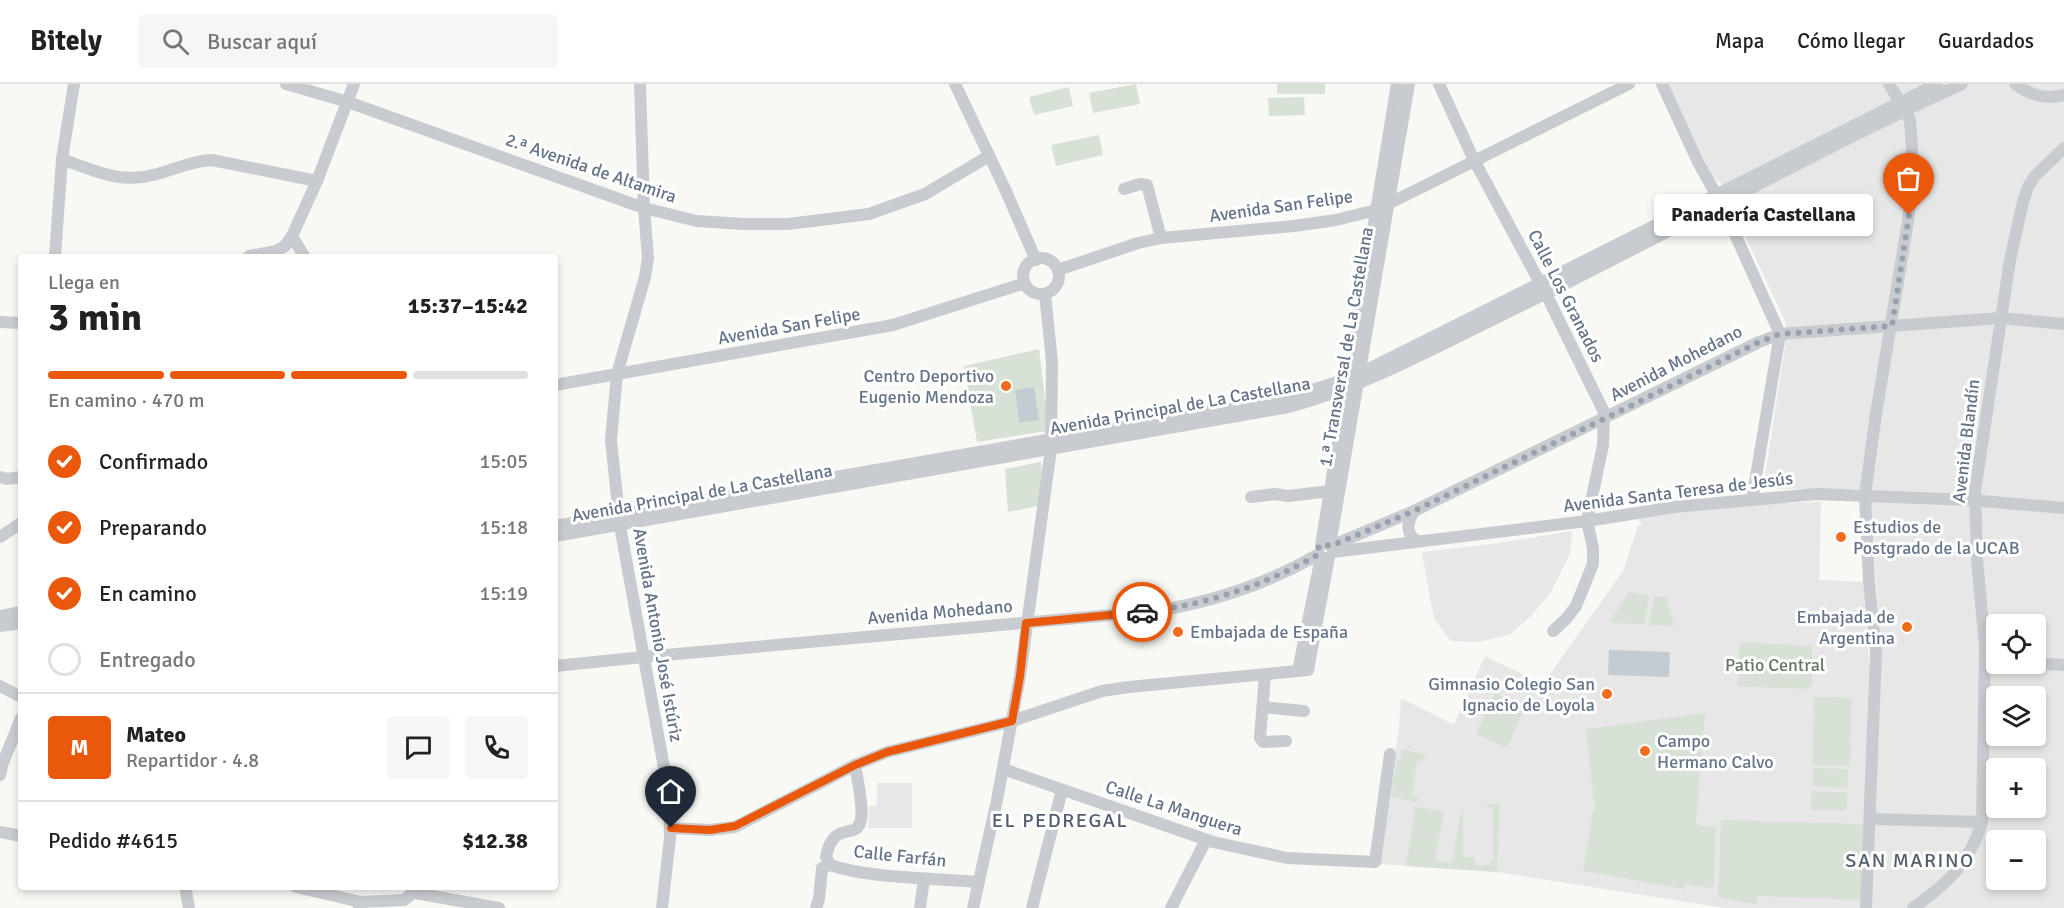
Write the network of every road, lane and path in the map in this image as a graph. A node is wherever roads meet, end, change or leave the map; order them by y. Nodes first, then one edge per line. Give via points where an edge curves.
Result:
1 (74, 84) edge
2 (286, 84) edge
3 (354, 84) edge
4 (640, 84) edge
5 (955, 84) edge
6 (1406, 84) edge
7 (1439, 84) edge
8 (1629, 84) edge
9 (1662, 84) edge
10 (1888, 84) edge
11 (1937, 84) edge
12 (1962, 84) edge
13 (2015, 84) edge
14 (2064, 95) edge
15 (348, 102) junction
16 (1903, 106) junction
17 (2064, 148) edge
18 (989, 156) junction
19 (62, 159) junction
20 (1474, 160) junction
21 (317, 181) junction
22 (1124, 189) dead end
23 (1718, 199) junction
24 (1388, 204) junction
25 (644, 208) junction
26 (1376, 210) junction
27 (292, 236) junction
28 (1161, 238) junction
29 (56, 254) edge
30 (260, 254) edge
31 (303, 254) edge
32 (1036, 260) junction
33 (1058, 270) junction
34 (1025, 283) junction
35 (1543, 289) junction
36 (1046, 294) junction
37 (2001, 318) junction
38 (0, 322) edge
39 (18, 323) edge
40 (2064, 324) edge
41 (1892, 326) junction
42 (1780, 334) junction
43 (617, 375) junction
44 (1353, 381) junction
45 (558, 385) edge
46 (1604, 419) junction
47 (1051, 444) junction
48 (0, 477) edge
49 (18, 477) edge
50 (1330, 491) junction
51 (1865, 495) junction
52 (1251, 497) dead end
53 (1752, 500) junction
54 (1975, 501) junction
55 (2064, 508) edge
56 (1414, 511) junction
57 (619, 521) junction
58 (1587, 521) junction
59 (18, 525) edge
60 (558, 526) edge
61 (558, 535) edge
62 (0, 537) edge
63 (1418, 542) junction
64 (1326, 551) junction
65 (18, 613) edge
66 (1986, 614) edge
67 (0, 616) edge
68 (18, 623) edge
69 (1026, 623) junction
70 (0, 626) edge
71 (1553, 631) dead end
72 (643, 657) junction
73 (2046, 664) edge
74 (2064, 665) edge
75 (558, 666) edge
76 (1265, 674) junction
77 (1989, 674) edge
78 (0, 686) edge
79 (18, 695) edge
80 (1263, 707) junction
81 (1304, 711) dead end
82 (1012, 721) junction
83 (18, 726) edge
84 (1286, 741) dead end
85 (1390, 754) dead end
86 (855, 765) junction
87 (1003, 769) junction
88 (0, 775) edge
89 (1062, 789) junction
90 (1871, 819) junction
91 (1982, 822) junction
92 (671, 828) junction
93 (0, 832) edge
94 (18, 835) edge
95 (1206, 840) junction
96 (830, 865) junction
97 (924, 879) junction
98 (978, 882) junction
99 (186, 890) edge
100 (307, 890) edge
101 (418, 890) edge
102 (360, 905) edge
103 (189, 908) edge
104 (499, 908) edge
105 (662, 908) edge
106 (816, 908) edge
107 (920, 908) edge
108 (973, 908) edge
109 (1032, 908) edge
110 (1171, 908) edge
111 (1866, 908) edge
112 (1913, 908) edge

1 - 19 street
2 - 15 street, 2.ª Avenida de Altamira
3 - 15 street
4 - 25 street, Avenida Antonio José Istúriz
5 - 18 street
6 - 24 street, 1.ª Transversal de La Castellana
6 - 26 street, 1.ª Transversal de La Castellana
7 - 20 street, Calle Los Granados
8 - 20 street, Avenida San Felipe
9 - 23 street
10 - 16 street
11 - 16 street, Avenida Principal de La Castellana
12 - 16 street, Avenida Principal de La Castellana
13 - 14 street via 2036,96
15 - 21 street
15 - 25 street, 2.ª Avenida de Altamira
16 - 23 street, Avenida Principal de La Castellana
16 - 41 street via 1911,120 1912,136 1909,215
17 - 37 street, Avenida Blandín via 2028,187
18 - 25 street, 2.ª Avenida de Altamira via 925,194 869,214 831,220 788,224 697,221
18 - 32 street
19 - 21 street via 131,179 198,160 213,160
19 - 29 street
20 - 24 street, Avenida San Felipe
20 - 35 street, Calle Los Granados
21 - 27 street
22 - 28 street via 1147,185
23 - 35 street, Avenida Principal de La Castellana
23 - 42 street
24 - 26 street, Avenida San Felipe
24 - 44 street, 1.ª Transversal de La Castellana
25 - 43 street, Avenida Antonio José Istúriz via 647,267
26 - 28 street, Avenida San Felipe via 1294,226
26 - 44 street, 1.ª Transversal de La Castellana
27 - 30 street via 285,246
27 - 31 street
28 - 33 street, Avenida San Felipe
32 - 33 street via 1051,261
32 - 34 street via 1025,269
33 - 36 street via 1058,283
34 - 36 street via 1033,292
34 - 43 street, Avenida San Felipe via 893,325
35 - 44 street, Avenida Principal de La Castellana
35 - 46 street, Calle Los Granados via 1601,404
36 - 47 street via 1052,362
37 - 40 street, Avenida Mohedano
37 - 41 street, Avenida Mohedano
37 - 54 street, Avenida Blandín
38 - 39 street
41 - 42 street, Avenida Mohedano
41 - 51 street
42 - 46 street, Avenida Mohedano
42 - 53 street
43 - 45 street, Avenida San Felipe
43 - 57 street, Avenida Antonio José Istúriz via 611,440
44 - 47 street, Avenida Principal de La Castellana
44 - 50 street, 1.ª Transversal de La Castellana
44 - 64 street, 1.ª Transversal de La Castellana
46 - 56 street, Avenida Mohedano
46 - 58 street, Calle Los Granados via 1603,446
47 - 57 street, Avenida Principal de La Castellana
47 - 69 street
48 - 49 street
50 - 52 street
50 - 64 street, 1.ª Transversal de La Castellana
51 - 53 street, Avenida Santa Teresa de Jesús via 1817,494
51 - 54 street, Avenida Santa Teresa de Jesús
51 - 90 street via 1876,652
53 - 58 street, Avenida Santa Teresa de Jesús
54 - 55 street, Avenida Santa Teresa de Jesús
54 - 66 street, Avenida Blandín
56 - 63 street via 1408,526
56 - 64 street, Avenida Mohedano
57 - 60 street, Avenida Principal de La Castellana
57 - 61 street, Avenida Principal de La Castellana
57 - 72 street, Avenida Antonio José Istúriz
58 - 63 street, Avenida Santa Teresa de Jesús
58 - 71 street, Calle Los Granados via 1594,557 1591,573 1576,606
59 - 62 street
63 - 64 street, Avenida Santa Teresa de Jesús
64 - 69 street, Avenida Mohedano via 1268,579 1194,605
64 - 76 street, 1.ª Transversal de La Castellana via 1303,670
65 - 67 street
68 - 70 street
69 - 72 street, Avenida Mohedano
69 - 82 street
72 - 75 street, Avenida Mohedano
72 - 92 street, Avenida Antonio José Istúriz via 669,795
73 - 74 street
76 - 80 street
76 - 82 street via 1102,691
77 - 91 street, Avenida Blandín via 1982,725
78 - 79 street
80 - 81 street
80 - 84 street via 1260,738 1263,742
82 - 86 street via 896,749
82 - 87 street
83 - 88 street
85 - 95 street, Calle La Manguera via 1375,862 1287,858
86 - 92 street via 735,826 710,830
86 - 96 street, Calle Farfán via 860,824 834,836 826,857
87 - 89 street, Calle La Manguera
87 - 98 street
89 - 95 street, Calle La Manguera
89 - 109 street
90 - 91 street
90 - 111 street
91 - 112 street, Avenida Blandín via 1977,839 1951,879
92 - 105 street, Avenida Antonio José Istúriz
93 - 94 street
95 - 110 street
96 - 97 street, Calle Farfán
96 - 106 street via 822,868
97 - 98 street, Calle Farfán
97 - 107 street
98 - 108 street
99 - 103 street
100 - 102 street
101 - 102 street via 404,900
101 - 104 street

